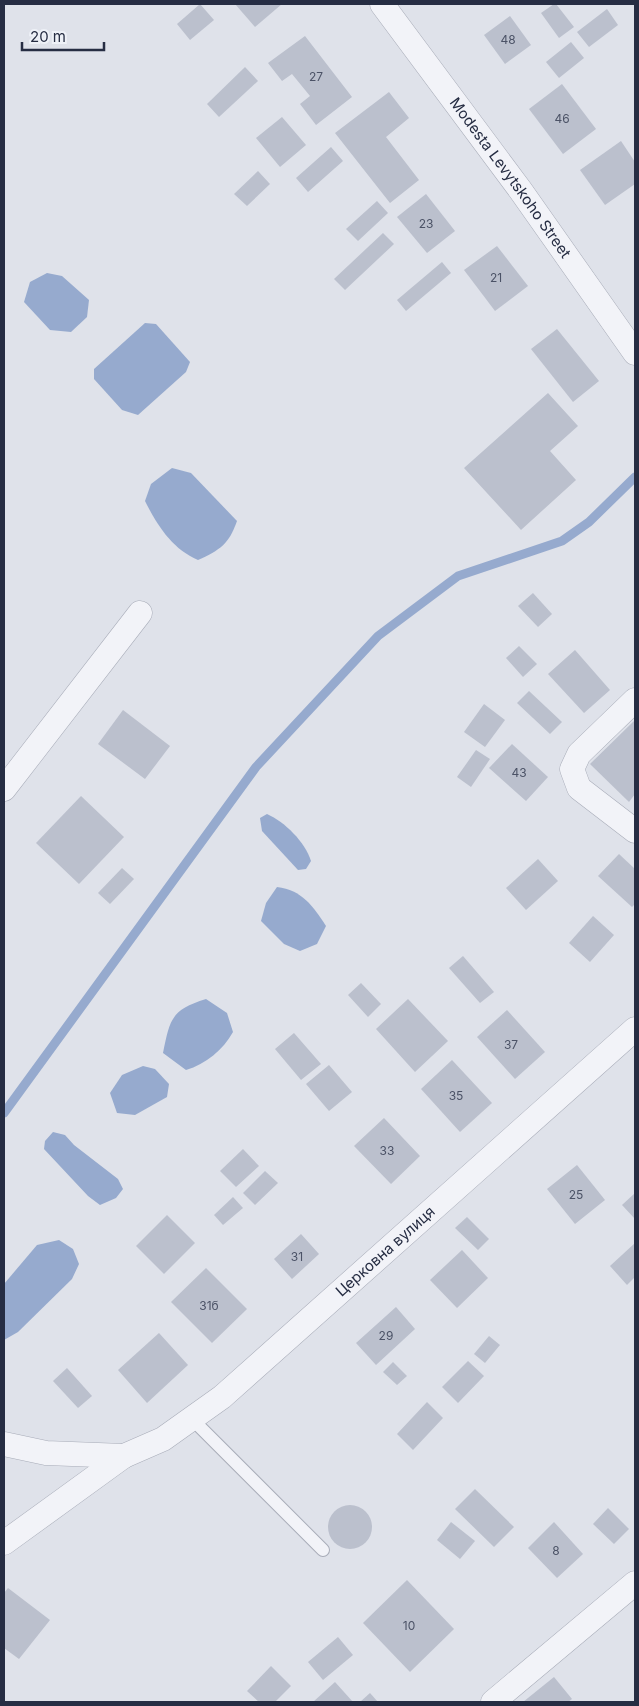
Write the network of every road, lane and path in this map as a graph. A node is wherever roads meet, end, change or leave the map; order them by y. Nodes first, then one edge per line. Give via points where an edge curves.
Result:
1 (382, 4) edge
2 (635, 353) edge
3 (140, 613) dead end
4 (635, 700) edge
5 (4, 789) edge
6 (635, 831) edge
7 (635, 1029) edge
8 (191, 1418) junction
9 (4, 1444) edge
10 (124, 1456) junction
11 (4, 1543) edge
12 (323, 1550) dead end
13 (635, 1583) edge
14 (493, 1702) edge

1 - 2 street, Modesta Levytskoho Street via 521,191
3 - 5 street
4 - 6 street via 579,754 572,769 579,788
7 - 8 street, Церковна вулиця via 346,1288 222,1396
8 - 10 street, Церковна вулиця via 163,1439
8 - 12 lane
9 - 10 street via 46,1453
10 - 11 street
13 - 14 street

